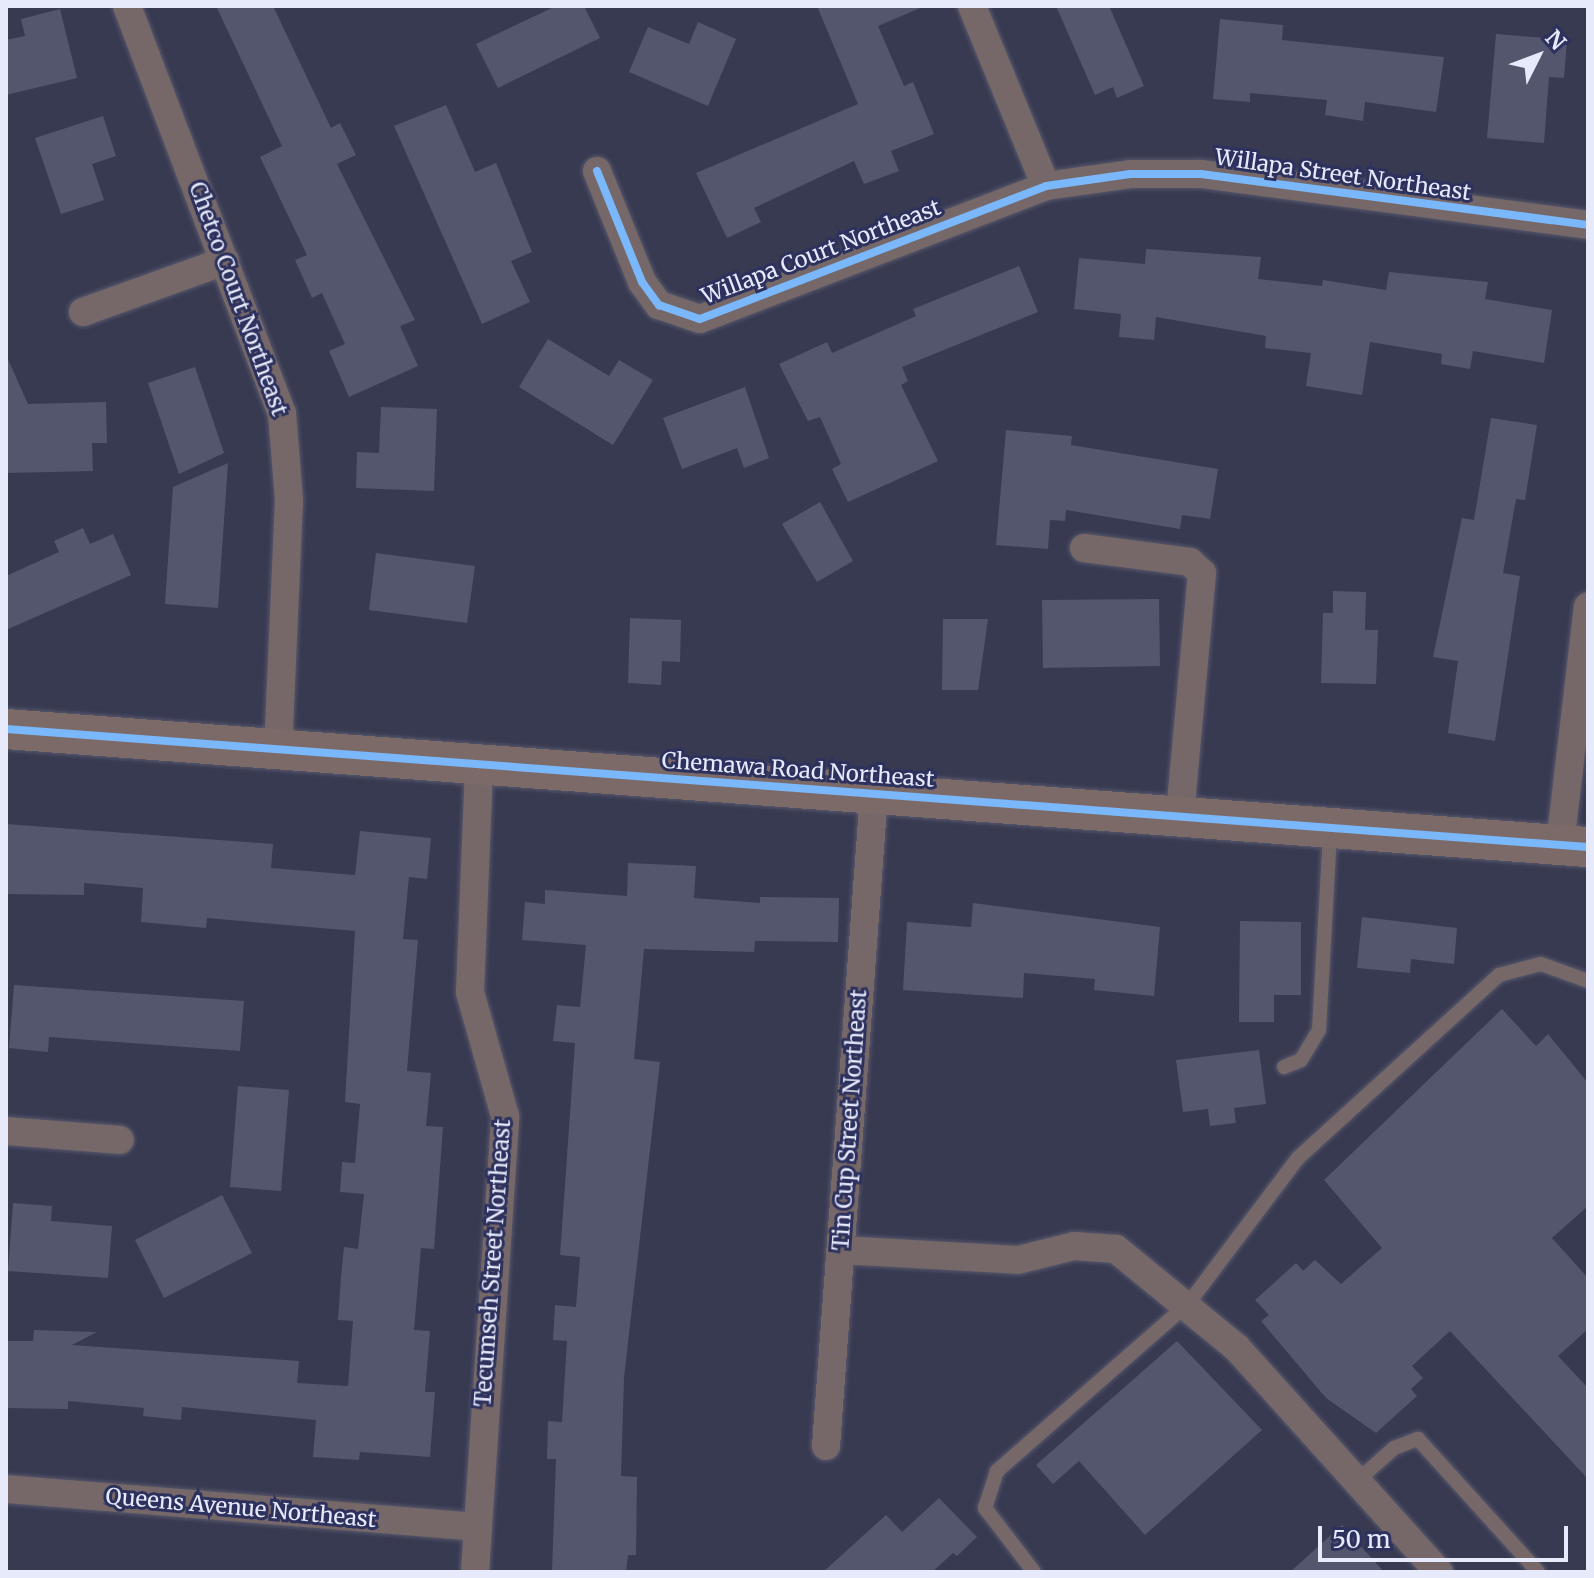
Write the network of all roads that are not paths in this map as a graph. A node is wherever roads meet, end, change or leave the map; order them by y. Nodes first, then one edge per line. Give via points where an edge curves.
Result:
1 (127, 6) edge
2 (972, 6) edge
3 (597, 171) dead end
4 (1046, 186) junction
5 (1588, 225) edge
6 (225, 261) junction
7 (83, 312) dead end
8 (1084, 548) dead end
9 (1588, 607) edge
10 (6, 729) edge
11 (278, 748) junction
12 (479, 765) junction
13 (874, 794) junction
14 (1180, 817) junction
15 (1330, 828) junction
16 (1574, 846) edge
17 (1588, 981) edge
18 (1284, 1067) dead end
19 (6, 1131) edge
20 (120, 1140) dead end
21 (841, 1250) junction
22 (1188, 1304) junction
23 (826, 1446) dead end
24 (1357, 1481) junction
25 (6, 1489) edge
26 (475, 1527) junction
27 (475, 1572) edge
28 (1034, 1572) edge
29 (1439, 1572) edge
30 (1538, 1572) edge

1 - 6 street, Chetco Court Northeast
2 - 4 street
3 - 4 street, Willapa Court Northeast via 642,282 659,305 700,319
4 - 5 street, Willapa Street Northeast via 1130,174 1201,174
6 - 7 street
6 - 11 street, Chetco Court Northeast via 282,413 289,464
8 - 14 street via 1190,562 1202,573
9 - 16 street
10 - 11 main road, Chemawa Road Northeast
11 - 12 main road, Chemawa Road Northeast
12 - 13 main road, Chemawa Road Northeast
12 - 26 street, Tecumseh Street Northeast via 470,992 505,1116
13 - 14 main road, Chemawa Road Northeast
13 - 21 street, Tin Cup Street Northeast
14 - 15 main road, Chemawa Road Northeast
15 - 16 main road, Chemawa Road Northeast
15 - 18 lane via 1319,1030 1301,1060
17 - 22 lane via 1541,964 1499,975 1298,1158
19 - 20 street
21 - 22 street via 1018,1260 1094,1244 1116,1249
21 - 23 street, Tin Cup Street Northeast
22 - 24 street via 1237,1348
22 - 28 lane via 997,1471 985,1508
24 - 29 street
24 - 30 lane via 1394,1448 1418,1439
25 - 26 street, Queens Avenue Northeast
26 - 27 street, Tecumseh Street Northeast

